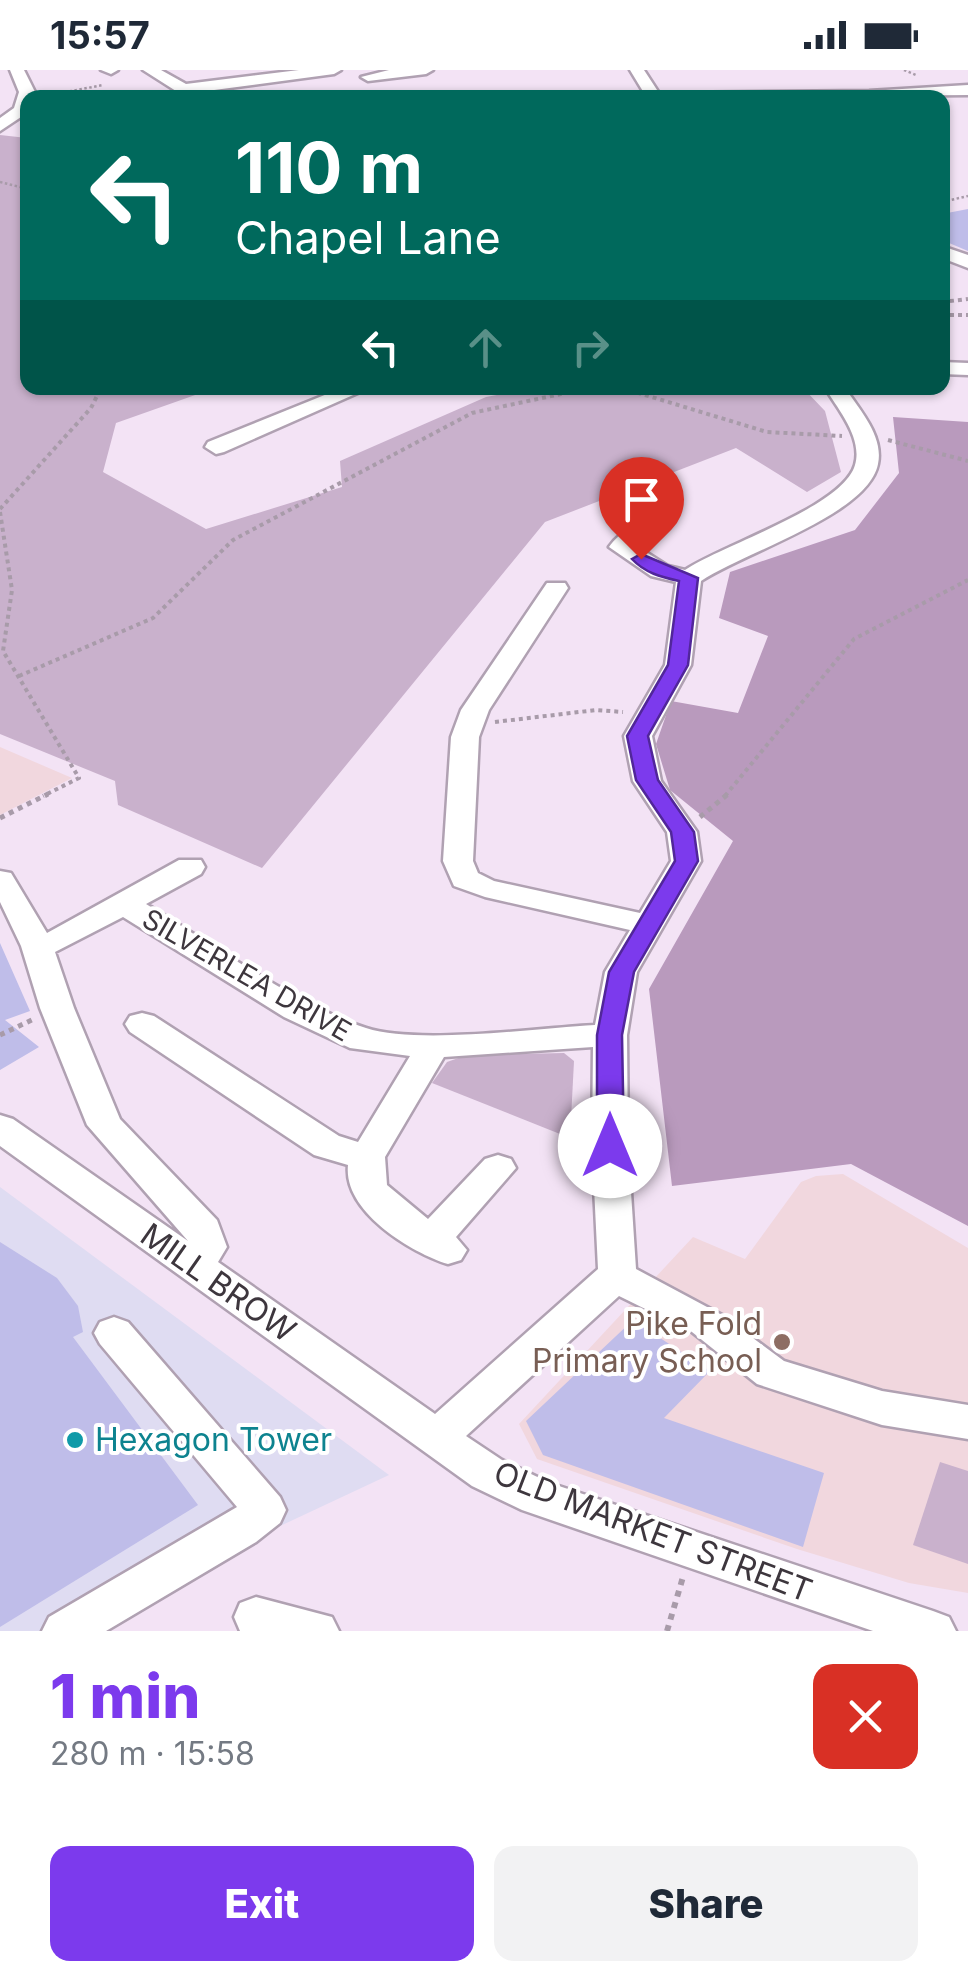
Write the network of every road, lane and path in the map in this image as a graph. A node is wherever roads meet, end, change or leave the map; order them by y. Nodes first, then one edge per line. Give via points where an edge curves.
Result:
1 (150, 70) edge
2 (334, 70) edge
3 (426, 70) edge
4 (111, 74) edge
5 (362, 74) edge
6 (383, 88) dead end
7 (59, 90) edge
8 (187, 90) edge
9 (211, 90) edge
10 (20, 106) edge
11 (0, 128) edge
12 (98, 395) edge
13 (343, 395) edge
14 (556, 395) edge
15 (645, 395) edge
16 (840, 395) edge
17 (869, 438) junction
18 (216, 447) dead end
19 (968, 461) edge
20 (0, 510) edge
21 (658, 526) dead end
22 (688, 578) junction
23 (968, 580) edge
24 (556, 588) dead end
25 (19, 676) junction
26 (647, 716) junction
27 (466, 737) junction
28 (0, 818) edge
29 (682, 832) junction
30 (190, 867) dead end
31 (0, 880) edge
32 (125, 905) junction
33 (646, 924) junction
34 (38, 946) junction
35 (57, 1008) junction
36 (142, 1024) dead end
37 (0, 1034) edge
38 (610, 1035) junction
39 (429, 1046) junction
40 (0, 1128) edge
41 (366, 1157) junction
42 (498, 1168) dead end
43 (194, 1265) junction
44 (615, 1276) junction
45 (114, 1334) dead end
46 (968, 1422) edge
47 (436, 1438) junction
48 (691, 1550) junction
49 (256, 1616) dead end
50 (64, 1631) edge
51 (316, 1631) edge
52 (667, 1631) edge
53 (933, 1631) edge

1 - 8 street
2 - 9 street
3 - 5 street
4 - 7 path
5 - 6 street
10 - 11 street
12 - 20 path
13 - 18 street
14 - 25 path via 472,413 233,540 153,618
15 - 17 path via 767,432
16 - 17 street
17 - 19 path
17 - 22 street via 866,472 843,500 716,556
20 - 25 path via 12,590 4,651
21 - 22 street via 622,547 660,571
22 - 26 street via 678,665
23 - 29 path via 854,639 736,787
24 - 27 street via 476,710
25 - 28 path via 79,778
26 - 27 path via 596,710 494,722
26 - 29 street via 638,736 644,773
27 - 33 street via 458,861 464,878
29 - 33 street via 686,861
30 - 32 street
31 - 34 street
32 - 34 street
32 - 39 street, SILVERLEA DRIVE via 338,1031
33 - 38 street via 621,972
34 - 35 street
35 - 37 path
35 - 43 street via 105,1125 204,1230 208,1247
36 - 41 street via 327,1146
38 - 39 street, SILVERLEA DRIVE
38 - 44 street
39 - 41 street via 404,1101
40 - 43 street, MILL BROW
41 - 42 street via 362,1172 374,1196 440,1244
43 - 47 street, MILL BROW
44 - 46 street via 702,1322 771,1373 882,1408
44 - 47 street
45 - 50 street via 265,1510
47 - 48 street, OLD MARKET STREET via 487,1473 538,1496
48 - 52 path
48 - 53 street, OLD MARKET STREET
49 - 51 street

